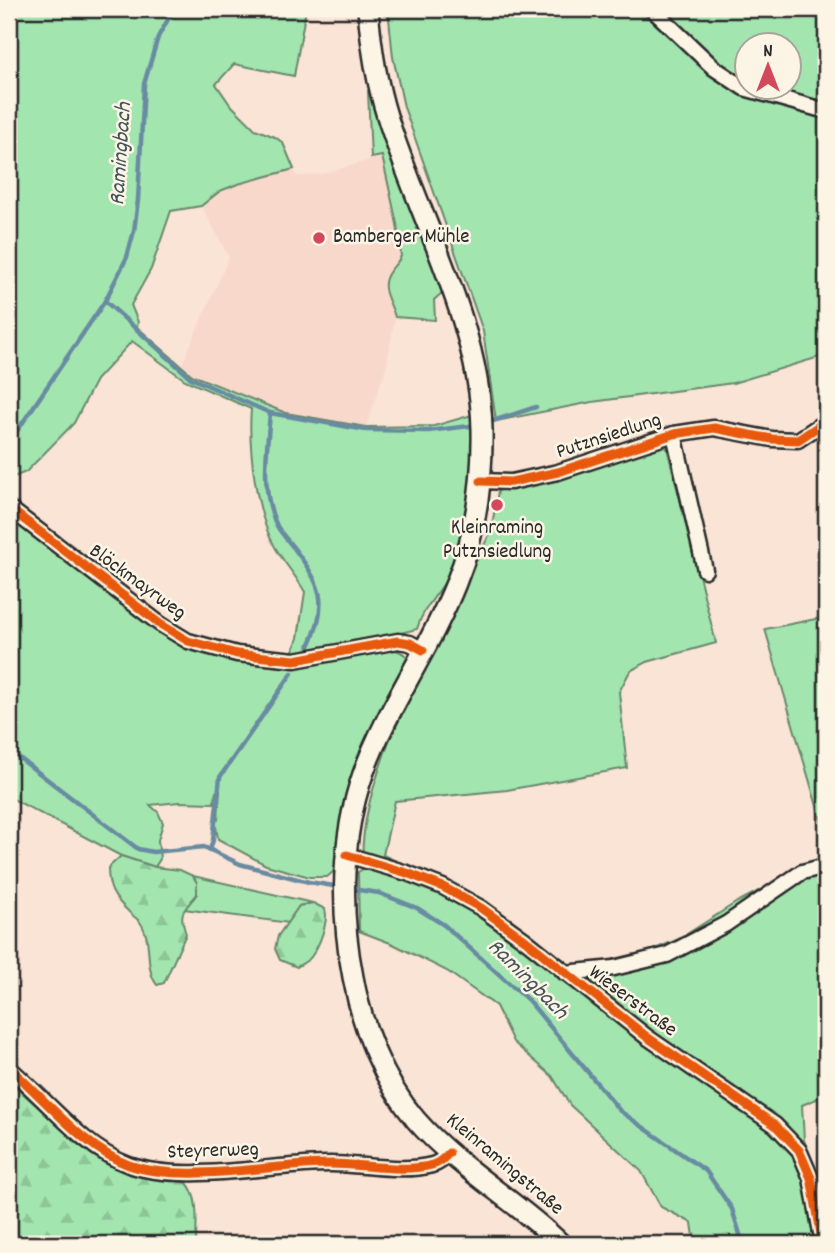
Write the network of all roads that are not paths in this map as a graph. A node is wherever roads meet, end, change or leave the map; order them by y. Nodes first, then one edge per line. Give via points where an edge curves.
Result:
1 (368, 9) edge
2 (652, 9) edge
3 (826, 111) edge
4 (826, 421) edge
5 (674, 435) junction
6 (481, 481) junction
7 (9, 508) edge
8 (705, 570) dead end
9 (423, 650) junction
10 (347, 860) junction
11 (826, 866) edge
12 (565, 973) junction
13 (9, 1068) edge
14 (449, 1153) junction
15 (561, 1244) edge
16 (823, 1244) edge

1 - 6 main road, Kleinramingstraße via 376,77 386,114 457,306 474,370 482,424
2 - 3 street via 714,68 744,88
4 - 5 street, Putznsiedlung via 798,440 714,428
5 - 6 street, Putznsiedlung via 558,472 511,482
5 - 8 street
6 - 9 main road, Kleinramingstraße via 465,559
7 - 9 street, Blöckmayrweg via 188,641 237,654 295,660 398,641
9 - 10 main road, Kleinramingstraße via 362,777
10 - 12 street, Wieserstraße via 407,873 443,887 481,908
10 - 14 main road, Kleinramingstraße via 346,926 355,986 373,1047 398,1095
11 - 12 street, Wieserstraße via 802,872 726,924 667,955 614,968
12 - 16 street, Wieserstraße via 647,1037 775,1125 799,1150 811,1178
13 - 14 street, Steyrerweg via 93,1143 126,1164 146,1170 193,1173 332,1164 421,1167 440,1162
14 - 15 main road, Kleinramingstraße

